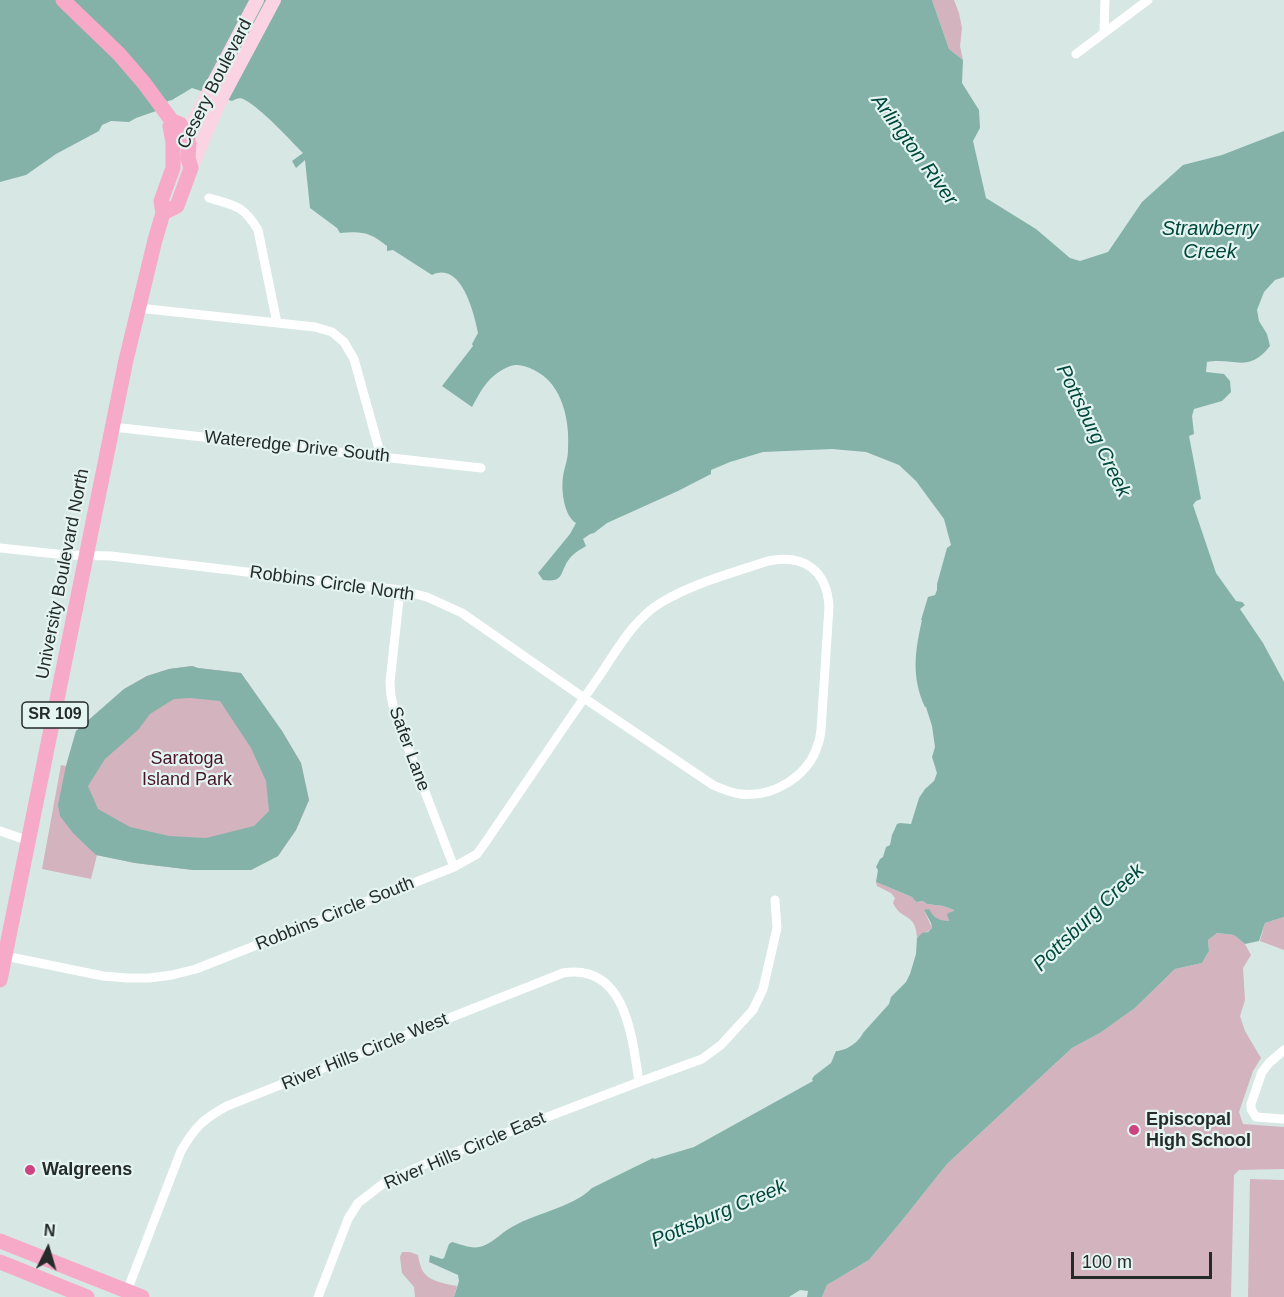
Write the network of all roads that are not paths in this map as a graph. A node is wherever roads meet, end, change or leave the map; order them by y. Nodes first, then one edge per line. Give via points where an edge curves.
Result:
1 (63, 0) edge
2 (257, 0) edge
3 (274, 0) edge
4 (1105, 0) edge
5 (1148, 0) edge
6 (1104, 33) junction
7 (1076, 54) dead end
8 (172, 121) junction
9 (187, 136) junction
10 (173, 168) junction
11 (191, 168) junction
12 (210, 198) dead end
13 (163, 213) junction
14 (138, 308) junction
15 (277, 323) junction
16 (113, 427) junction
17 (381, 456) junction
18 (481, 468) dead end
19 (0, 548) edge
20 (87, 555) junction
21 (400, 590) junction
22 (584, 698) junction
23 (774, 790) joint
24 (0, 831) edge
25 (29, 841) junction
26 (454, 867) junction
27 (775, 900) dead end
28 (5, 956) junction
29 (0, 980) edge
30 (1284, 1050) edge
31 (639, 1082) junction
32 (1284, 1119) edge
33 (0, 1241) edge
34 (0, 1262) edge
35 (127, 1291) junction
36 (87, 1297) edge
37 (142, 1297) edge
38 (318, 1297) edge

1 - 8 main road via 119,54
2 - 9 main road, Cesery Boulevard / SR 109
3 - 11 main road, Cesery Boulevard / SR 109 via 219,103
4 - 6 street
5 - 6 street
6 - 7 street
8 - 9 main road via 180,124
8 - 10 main road, University Boulevard North
9 - 10 main road, Cesery Boulevard / SR 109
9 - 11 main road, University Boulevard North
10 - 13 main road, University Boulevard North / SR 109 via 161,201
11 - 13 main road, University Boulevard North / SR 109 via 177,206
12 - 15 street via 242,209 258,230
13 - 14 main road, University Boulevard North / SR 109
14 - 15 street
14 - 16 main road, University Boulevard North / SR 109
15 - 17 street via 315,327 332,332 344,342 354,359
16 - 17 street, Wateredge Drive South
16 - 20 main road, University Boulevard North / SR 109
17 - 18 street, Wateredge Drive South
19 - 20 street, Robbins Circle North
20 - 21 street, Robbins Circle North
20 - 25 main road, University Boulevard North / SR 109
21 - 22 street, Robbins Circle North via 462,613
21 - 26 street, Safer Lane via 391,696
22 - 23 street, Robbins Circle North via 713,785 740,794 758,795
22 - 23 street, Robbins Circle South via 632,629 661,602 697,585 780,558 811,567 819,574 828,594 829,608 821,730 812,758 799,774
22 - 26 street, Robbins Circle South via 488,840 477,854
24 - 25 street
25 - 28 main road, University Boulevard North / SR 109
26 - 28 street, Robbins Circle South via 172,975 103,976
27 - 31 street, River Hills Circle East via 775,941 763,989 753,1010 721,1045 702,1059
28 - 29 main road, University Boulevard North / SR 109
30 - 32 street via 1262,1072 1251,1104 1256,1117
31 - 35 street, River Hills Circle West via 630,1030 610,987 592,975 573,972 227,1106 200,1124 181,1151
31 - 38 street, River Hills Circle East via 384,1183 358,1203 348,1219
33 - 35 main road
34 - 36 main road
35 - 37 main road

